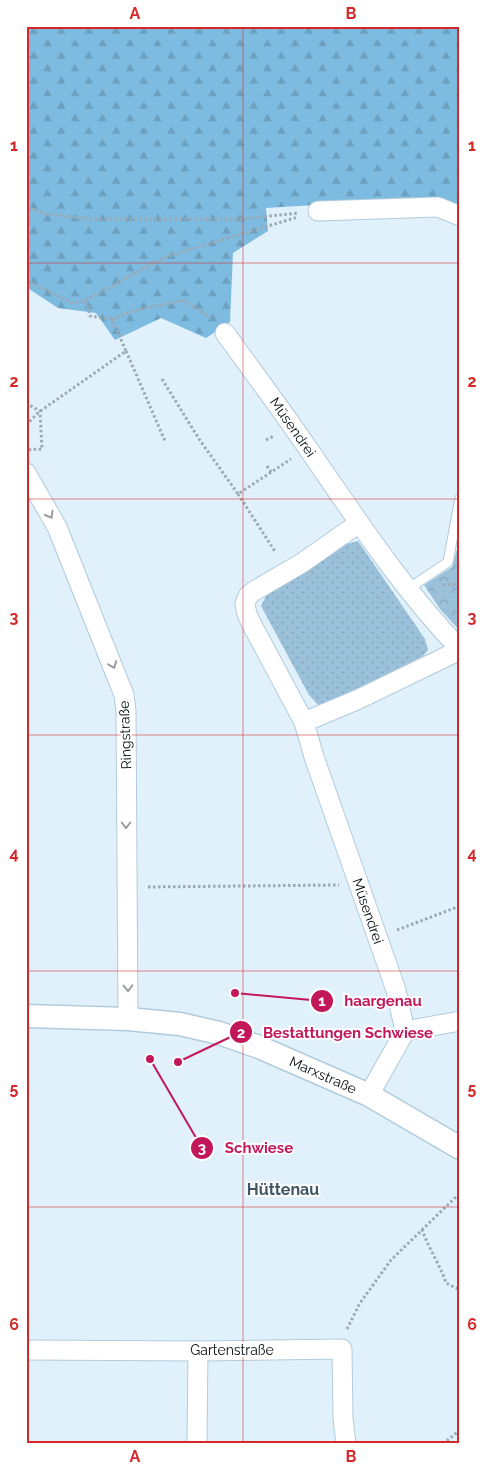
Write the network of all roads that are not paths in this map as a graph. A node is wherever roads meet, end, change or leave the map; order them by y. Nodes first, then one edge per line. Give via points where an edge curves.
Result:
1 (318, 211) road end
2 (460, 216) edge
3 (224, 333) dead end
4 (26, 473) edge
5 (460, 498) edge
6 (359, 523) junction
7 (408, 589) junction
8 (460, 650) edge
9 (304, 722) junction
10 (26, 1016) edge
11 (128, 1019) junction
12 (460, 1021) edge
13 (405, 1031) junction
14 (369, 1095) junction
15 (459, 1147) edge
16 (26, 1350) edge
17 (198, 1351) junction
18 (197, 1444) edge
19 (346, 1444) edge

1 - 2 street via 438,207
3 - 6 street, Müsendrei
4 -> 11 street, Ringstraße via 57,527 124,695
5 - 7 lane via 448,562
6 - 7 street, Müsendrei
6 - 9 street, Müsendrei via 302,563 254,591 245,604 251,624
7 - 8 street, Müsendrei
8 - 9 street, Müsendrei
9 - 13 street, Müsendrei via 396,990
10 - 11 street, Marxstraße
11 - 14 street, Marxstraße via 180,1024 219,1033
12 - 13 street
13 - 14 street
14 - 15 street, Marxstraße
16 - 17 street, Gartenstraße
17 - 18 street
17 - 19 street, Gartenstraße via 342,1349

